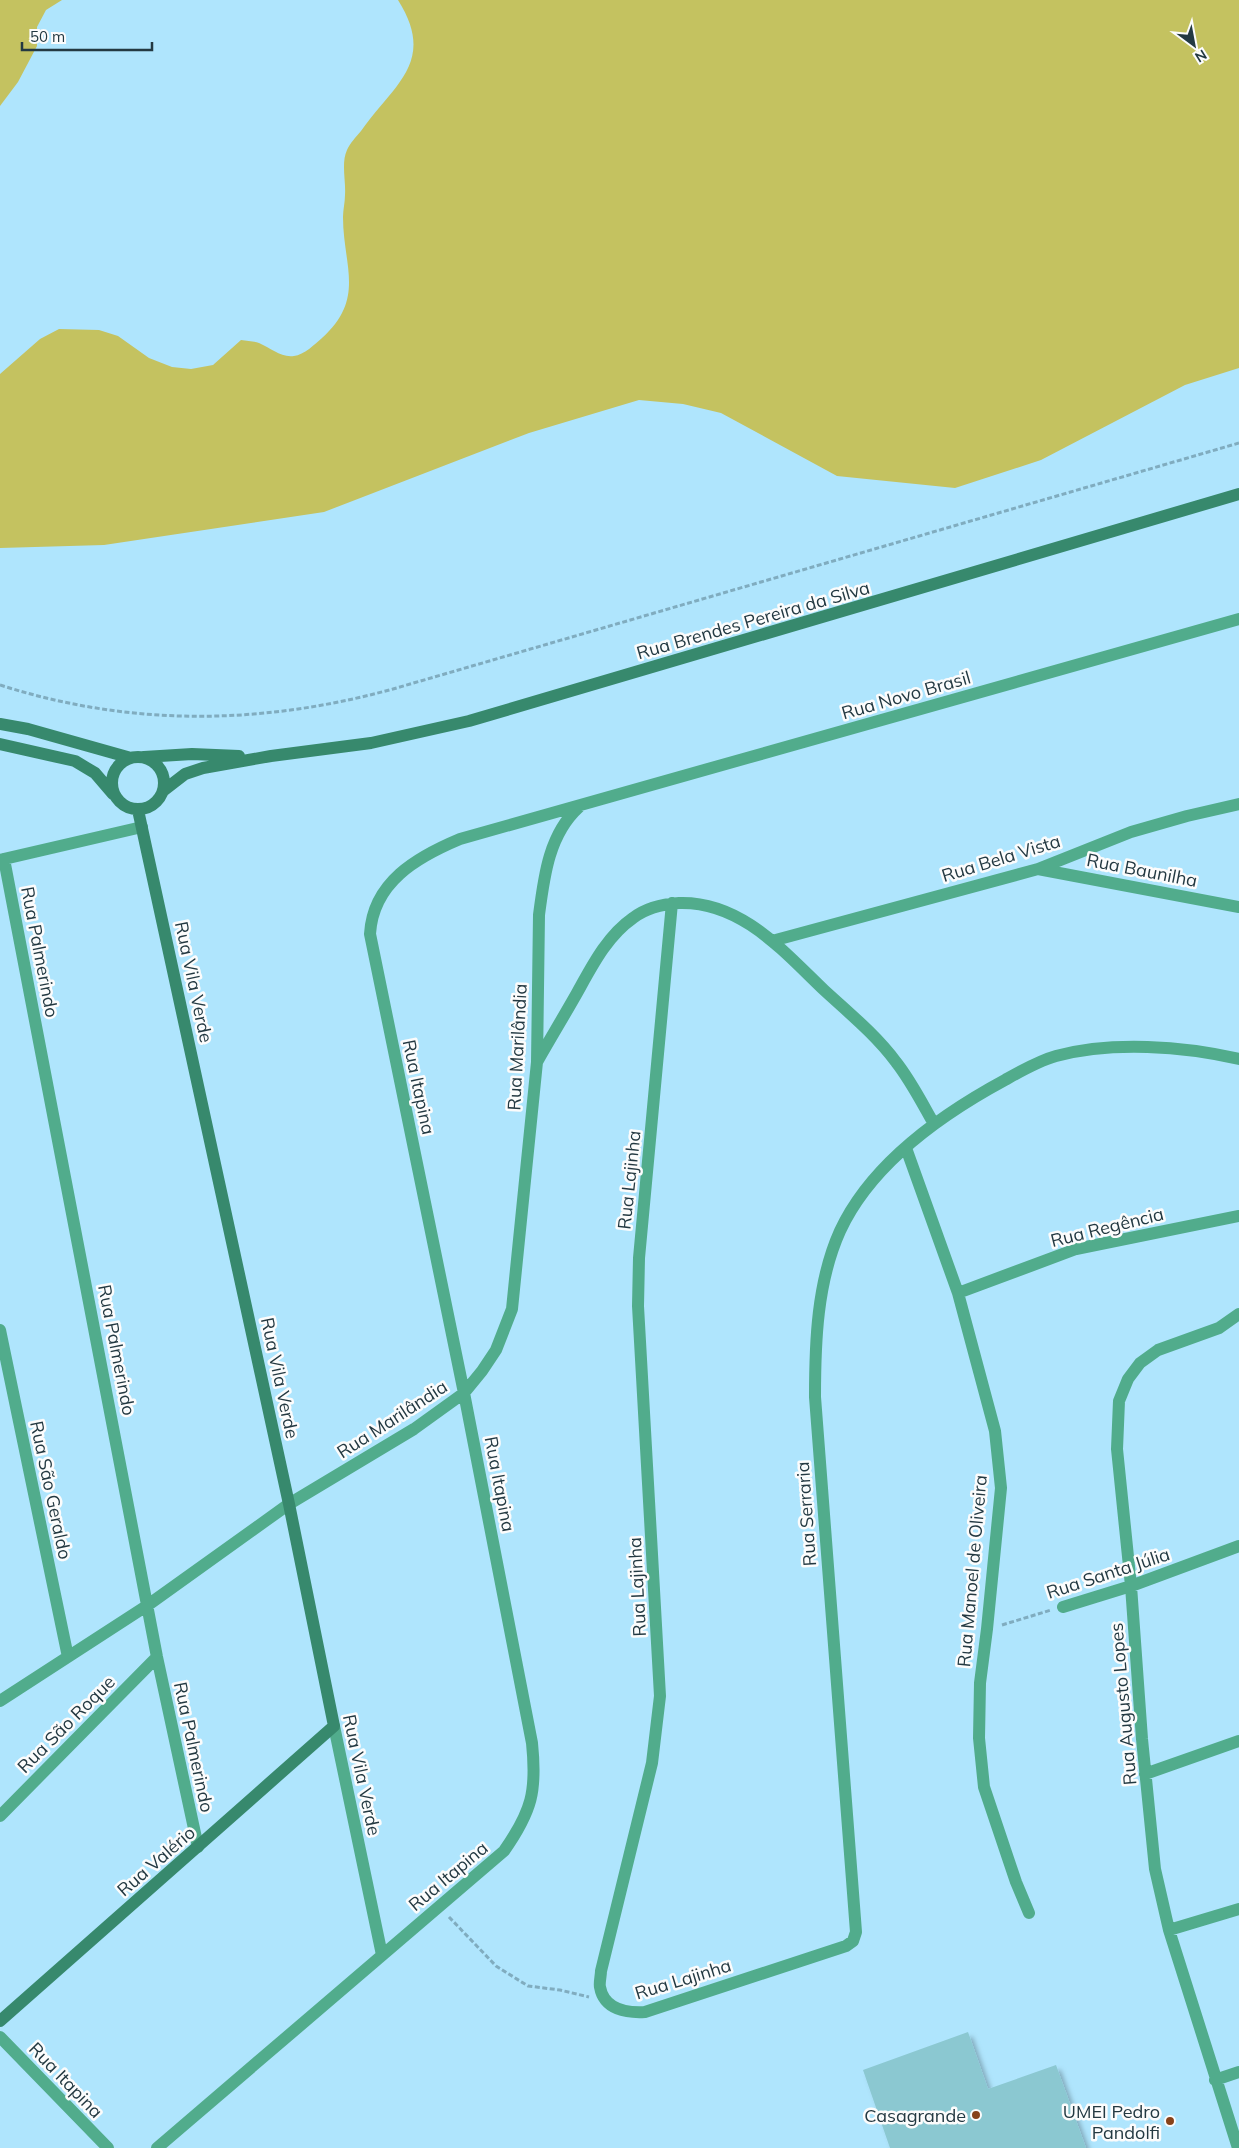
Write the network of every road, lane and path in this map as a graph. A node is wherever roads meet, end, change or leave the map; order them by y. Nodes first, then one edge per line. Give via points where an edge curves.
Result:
1 (1239, 444) edge
2 (1239, 494) edge
3 (1239, 619) edge
4 (0, 685) edge
5 (0, 724) edge
6 (0, 744) edge
7 (271, 756) junction
8 (137, 757) junction
9 (163, 791) junction
10 (114, 795) junction
11 (583, 803) junction
12 (1239, 804) edge
13 (138, 810) junction
14 (142, 827) junction
15 (2, 860) edge
16 (1038, 868) junction
17 (672, 903) junction
18 (1239, 907) edge
19 (772, 941) junction
20 (1239, 1060) edge
21 (537, 1062) junction
22 (934, 1124) junction
23 (906, 1148) junction
24 (1239, 1216) edge
25 (958, 1293) junction
26 (1239, 1314) edge
27 (0, 1330) edge
28 (464, 1393) junction
29 (289, 1504) junction
30 (1239, 1546) edge
31 (1131, 1586) junction
32 (148, 1605) junction
33 (1063, 1606) joint
34 (988, 1629) junction
35 (68, 1657) junction
36 (157, 1657) junction
37 (0, 1701) edge
38 (334, 1726) junction
39 (1239, 1741) edge
40 (1145, 1774) junction
41 (0, 1816) edge
42 (198, 1847) junction
43 (439, 1906) junction
44 (1239, 1909) edge
45 (1029, 1913) dead end
46 (1169, 1930) junction
47 (853, 1940) joint
48 (382, 1955) junction
49 (607, 2001) junction
50 (0, 2021) edge
51 (0, 2037) edge
52 (1239, 2072) edge
53 (1215, 2080) junction
54 (108, 2148) edge
55 (157, 2148) edge
56 (1238, 2148) edge

1 - 4 path via 393,690 322,707 249,716 181,717 79,705
2 - 7 main road, Rua Brendes Pereira da Silva via 469,721 371,743
3 - 11 street, Rua Novo Brasil
5 - 8 main road, Rua Brendes Pereira da Silva
6 - 10 main road via 75,761 95,773
7 - 8 main road, Rua Brendes Pereira da Silva via 192,754
7 - 9 main road, Rua Brendes Pereira da Silva via 194,770
8 - 9 main road via 153,762 160,770 164,780
8 - 10 main road via 121,763 114,772 111,784
9 - 13 main road via 149,807
10 - 13 main road via 120,803
11 - 21 street, Rua Marilândia via 567,818 559,832 550,853 543,885 539,915
11 - 28 street, Rua Itapina via 460,839 434,850 412,862 396,877 371,916 370,934
12 - 16 street, Rua Bela Vista via 1131,832
13 - 14 main road, Rua Vila Verde
14 - 15 street
14 - 29 main road, Rua Vila Verde
15 - 32 street, Rua Palmerindo
16 - 18 street, Rua Baunilha
16 - 19 street, Rua Bela Vista
17 - 19 street via 714,906 730,912
17 - 21 street via 652,908 633,918 616,933 600,952
17 - 49 street, Rua Lajinha via 638,1306 660,1696 652,1763 601,1971 600,1988
19 - 22 street via 880,1042 908,1079
20 - 22 street, Rua Serraria via 1163,1048 1098,1050 1056,1056 986,1090
21 - 28 street, Rua Marilândia via 512,1309 496,1350
22 - 23 street, Rua Serraria
23 - 25 street, Rua Manoel de Oliveira
23 - 47 street, Rua Serraria via 860,1197 841,1230 828,1264 815,1355 815,1397 856,1932
24 - 25 street, Rua Regência via 1076,1249
25 - 34 street, Rua Manoel de Oliveira via 995,1431 1001,1488
26 - 31 street, Rua Augusto Lopes via 1219,1328 1158,1350 1140,1363 1128,1379 1119,1401 1117,1449
27 - 35 street, Rua São Geraldo
28 - 29 street, Rua Marilândia via 414,1429
28 - 43 street, Rua Itapina via 532,1743 533,1791 528,1811 504,1851
29 - 32 street, Rua Marilândia
29 - 38 main road, Rua Vila Verde
30 - 31 street, Rua Santa Júlia
31 - 33 street, Rua Santa Júlia
31 - 40 street, Rua Augusto Lopes
32 - 35 street, Rua Marilândia
32 - 36 street, Rua Palmerindo
33 - 34 path, Rua Santa Júlia
34 - 45 street, Rua Manoel de Oliveira via 978,1711 984,1787
35 - 37 street, Rua Marilândia
36 - 41 street, Rua São Roque
36 - 42 street, Rua Palmerindo
38 - 42 main road, Rua Valério
38 - 48 street, Rua Vila Verde
39 - 40 street
40 - 46 street, Rua Augusto Lopes via 1155,1869
42 - 50 main road, Rua Valério
43 - 48 street, Rua Itapina
43 - 49 path via 496,1966 528,1986
44 - 46 street
46 - 53 street, Rua Augusto Lopes
47 - 49 street, Rua Lajinha via 846,1946 645,2012 623,2011
48 - 55 street, Rua Itapina
51 - 54 street, Rua Itapina
52 - 53 street
53 - 56 street, Rua Augusto Lopes

